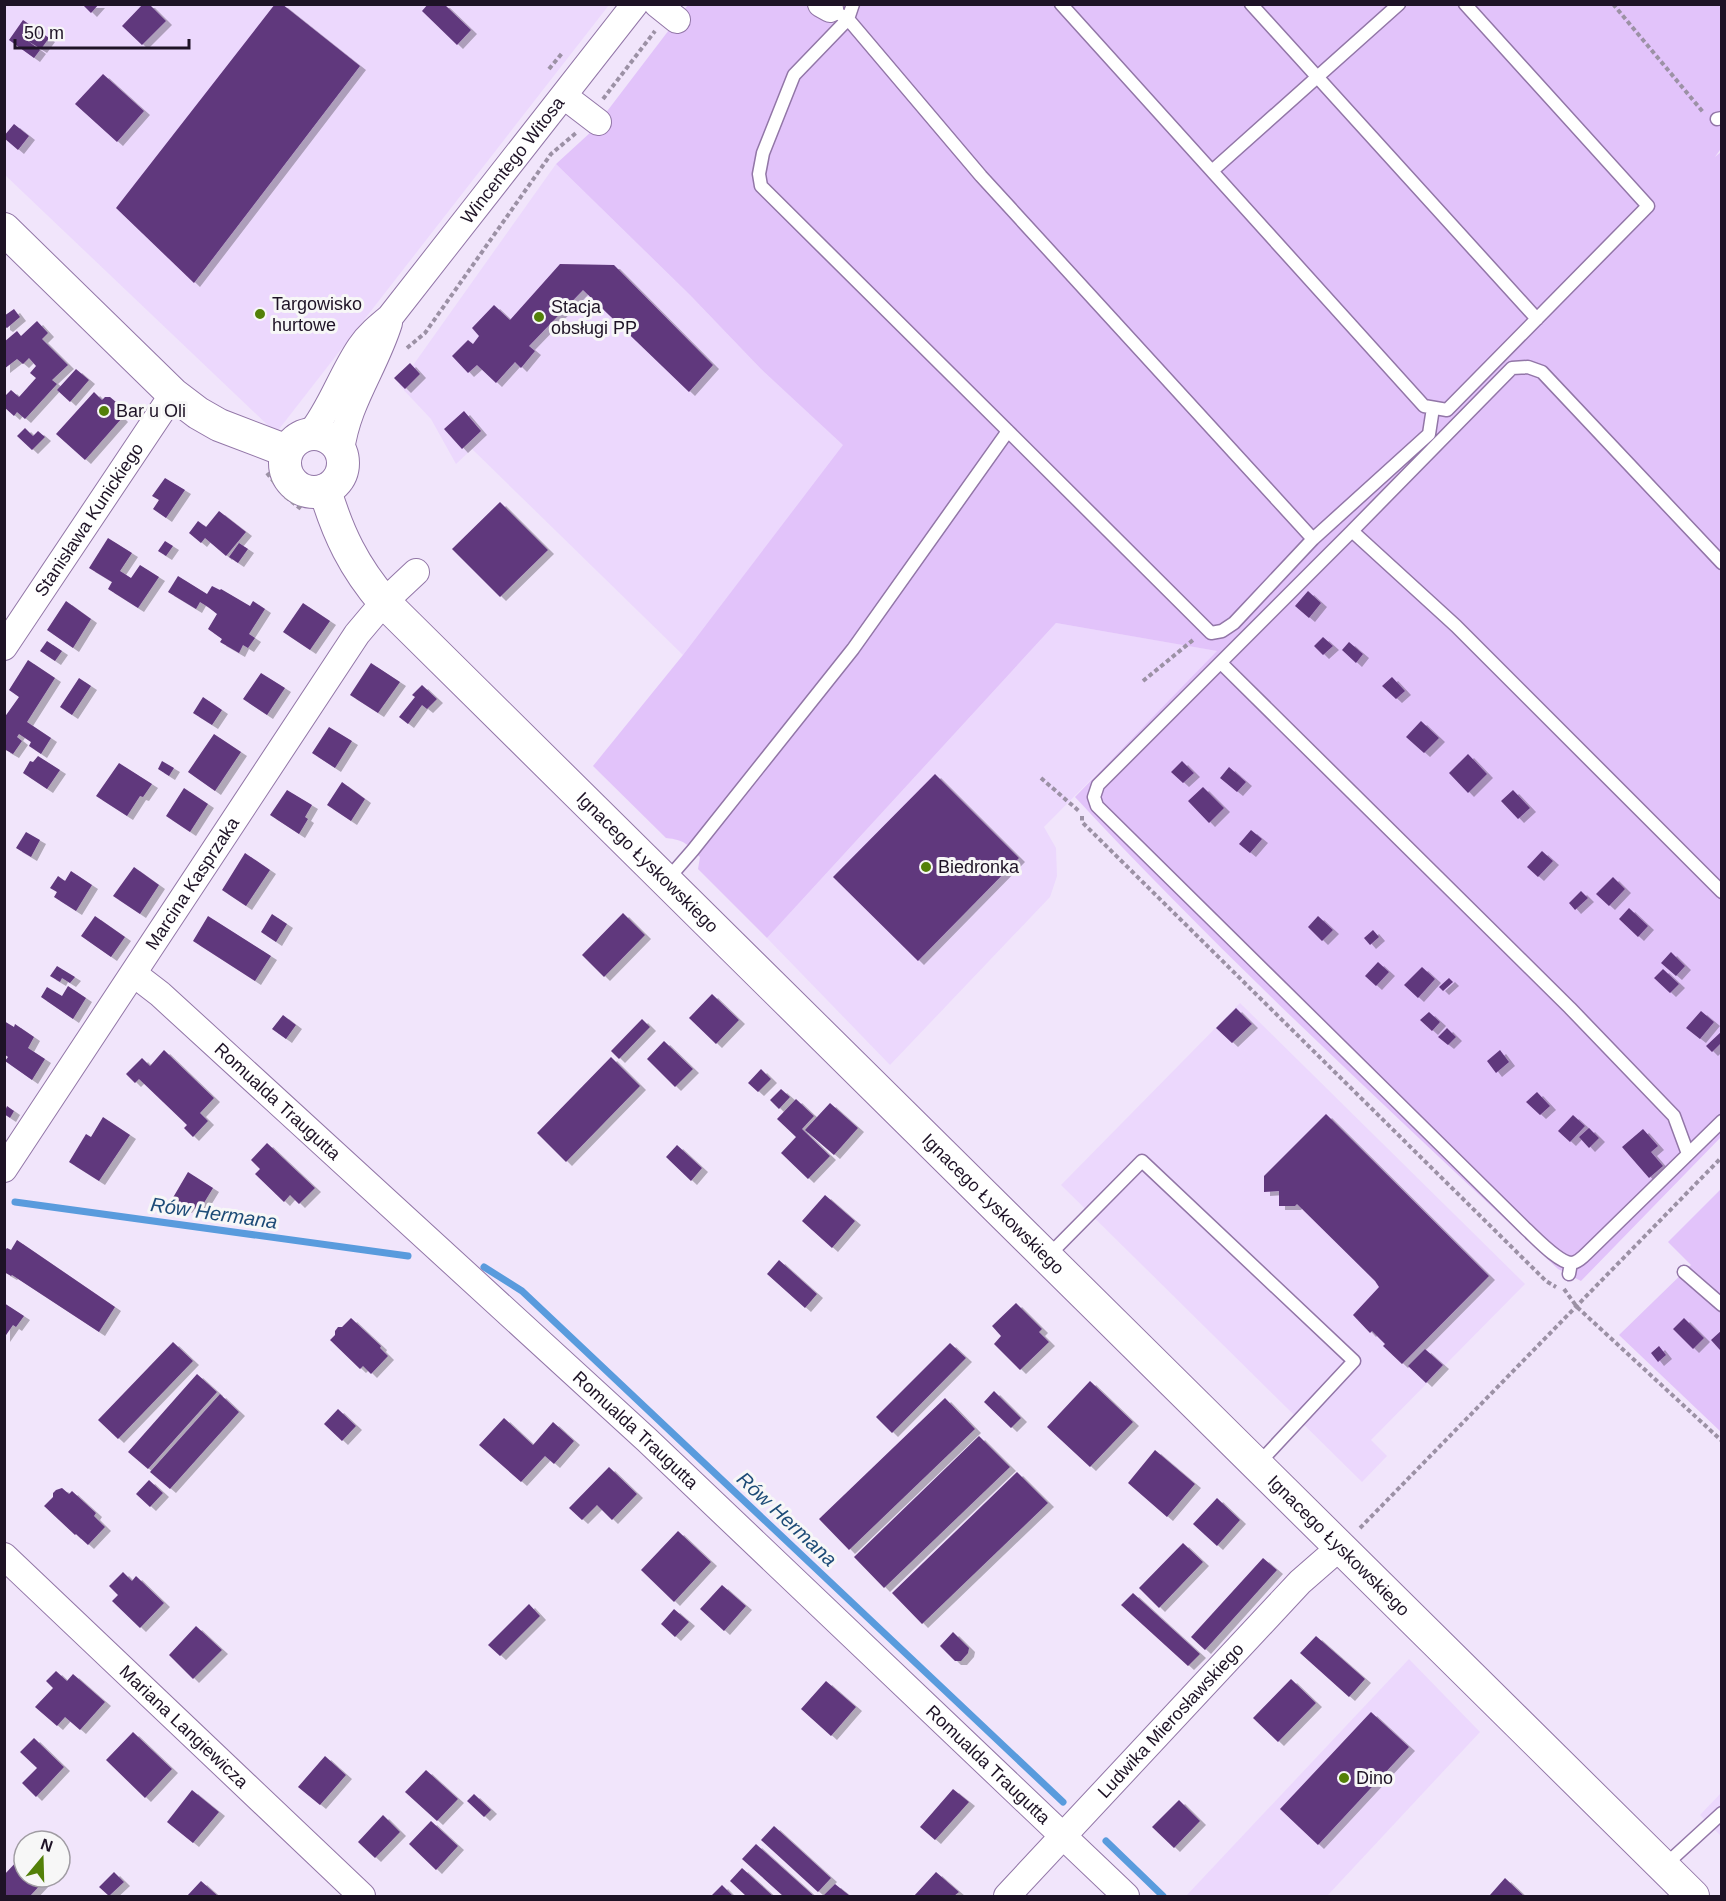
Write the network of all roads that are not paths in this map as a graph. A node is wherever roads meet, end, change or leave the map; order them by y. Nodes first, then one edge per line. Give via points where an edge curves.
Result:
1 (635, 4) edge
2 (1061, 4) edge
3 (1251, 4) edge
4 (1400, 4) edge
5 (1464, 4) edge
6 (838, 9) edge
7 (1318, 78) junction
8 (564, 96) junction
9 (594, 119) road end
10 (1212, 171) junction
11 (4, 229) edge
12 (390, 317) junction
13 (1537, 319) junction
14 (172, 394) junction
15 (1433, 408) junction
16 (1008, 431) junction
17 (298, 443) junction
18 (342, 451) junction
19 (325, 490) junction
20 (1352, 531) junction
21 (1313, 539) junction
22 (1722, 563) edge
23 (416, 572) dead end
24 (384, 602) junction
25 (4, 647) edge
26 (1221, 663) junction
27 (665, 882) junction
28 (1722, 892) edge
29 (135, 974) junction
30 (1722, 1121) edge
31 (1688, 1154) junction
32 (4, 1169) edge
33 (1046, 1258) junction
34 (1684, 1272) dead end
35 (1722, 1305) edge
36 (1256, 1466) junction
37 (1339, 1548) junction
38 (4, 1556) edge
39 (1722, 1813) edge
40 (1062, 1837) junction
41 (1663, 1867) junction
42 (362, 1896) edge
43 (1007, 1896) edge
44 (1126, 1896) edge
45 (1693, 1896) edge

1 - 8 street, Wincentego Witosa
2 - 10 lane
3 - 7 lane
4 - 7 lane
5 - 13 lane via 1648,206
6 - 16 lane via 794,75 763,153 760,186
6 - 21 lane via 981,176
7 - 10 lane
7 - 13 lane
8 - 9 street
8 - 12 street, Wincentego Witosa
10 - 15 lane via 1424,406
11 - 14 street
12 - 17 street, Wincentego Witosa via 360,345 320,421
12 - 18 street, Wincentego Witosa via 344,429
13 - 15 lane via 1447,410
14 - 17 street via 219,424
14 - 25 street, Stanisława Kunickiego
15 - 21 lane via 1429,434
16 - 21 lane via 1211,633 1234,623
16 - 27 lane via 853,649
17 - 18 street via 329,437
17 - 19 street via 285,462 291,481 307,492
18 - 19 street via 339,478
19 - 24 street, Ignacego Łyskowskiego via 353,562
20 - 22 lane via 1512,368 1528,367 1542,372
20 - 26 lane
20 - 28 lane via 1456,627
23 - 24 street, Marcina Kasprzaka
24 - 27 street, Ignacego Łyskowskiego
24 - 29 street, Marcina Kasprzaka via 357,634
26 - 31 lane via 1674,1116
26 - 31 lane via 1098,785 1094,797 1097,806 1570,1269
27 - 33 street, Ignacego Łyskowskiego
29 - 32 street, Marcina Kasprzaka
29 - 40 street, Romualda Traugutta via 647,1440
30 - 31 lane
33 - 36 street, Ignacego Łyskowskiego
33 - 36 lane via 1142,1161 1354,1361
34 - 35 lane
36 - 37 street, Ignacego Łyskowskiego
37 - 40 street, Ludwika Mierosławskiego via 1300,1582
37 - 41 street, Ignacego Łyskowskiego
38 - 42 street, Mariana Langiewicza
39 - 41 lane
40 - 43 street, Ludwika Mierosławskiego
40 - 44 street, Romualda Traugutta
41 - 45 street, Ignacego Łyskowskiego

